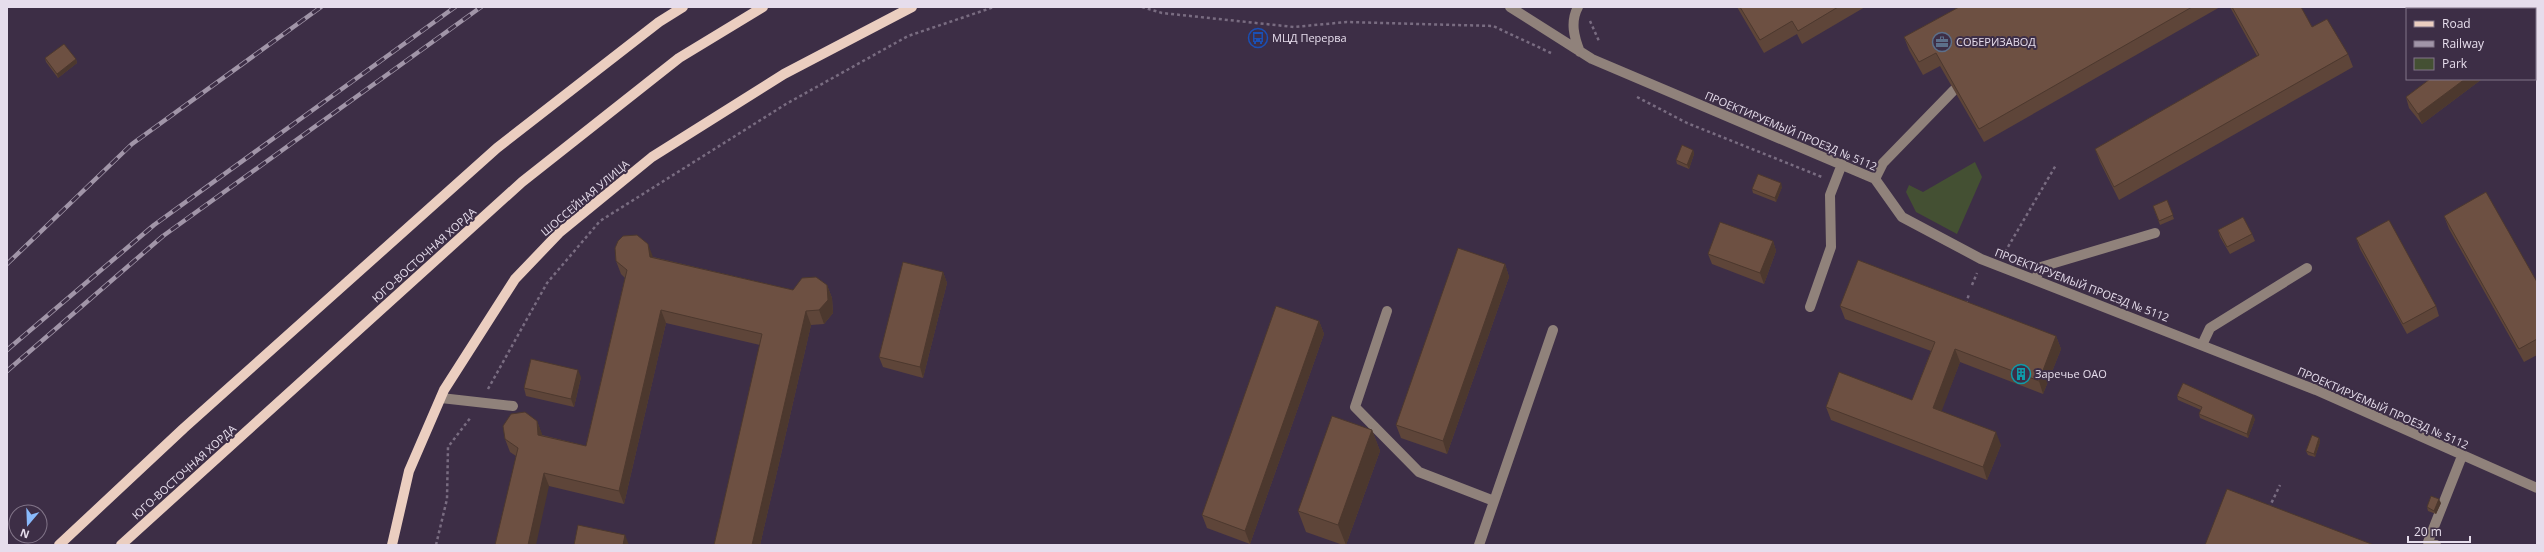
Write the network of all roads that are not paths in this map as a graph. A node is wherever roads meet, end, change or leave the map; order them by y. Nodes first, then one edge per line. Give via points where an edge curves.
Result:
1 (683, 7) edge
2 (763, 7) edge
3 (912, 7) edge
4 (1510, 7) edge
5 (1578, 7) edge
6 (1580, 52) junction
7 (1954, 90) edge
8 (1842, 164) junction
9 (1875, 179) junction
10 (2155, 233) dead end
11 (2307, 268) dead end
12 (2035, 280) junction
13 (1810, 307) dead end
14 (1387, 311) dead end
15 (1553, 330) dead end
16 (2202, 345) junction
17 (441, 398) junction
18 (513, 406) dead end
19 (2462, 456) junction
20 (2537, 488) edge
21 (1494, 501) junction
22 (59, 545) edge
23 (121, 545) edge
24 (392, 545) edge
25 (1479, 545) edge
26 (2436, 545) edge

1 - 22 main road via 659,22 497,148 184,428
2 - 23 main road, ЮГО-ВОСТОЧНАЯ ХОРДА via 680,58 522,182
3 - 17 main road, ШОССЕЙНАЯ УЛИЦА via 784,74 652,157 559,233 515,279 486,320
4 - 6 street, ПРОЕКТИРУЕМЫЙ ПРОЕЗД № 5112
5 - 6 street via 1573,21 1574,35
6 - 8 street, ПРОЕКТИРУЕМЫЙ ПРОЕЗД № 5112
7 - 9 street via 1883,162
8 - 9 street, ПРОЕКТИРУЕМЫЙ ПРОЕЗД № 5112
8 - 13 street via 1830,195 1831,247
9 - 12 street, ПРОЕКТИРУЕМЫЙ ПРОЕЗД № 5112 via 1902,218 1982,259
10 - 12 street via 2041,267
11 - 16 street via 2210,328
12 - 16 street, ПРОЕКТИРУЕМЫЙ ПРОЕЗД № 5112
14 - 21 street via 1355,407 1419,472
15 - 21 street
16 - 19 street, ПРОЕКТИРУЕМЫЙ ПРОЕЗД № 5112 via 2316,390
17 - 18 street
17 - 24 main road, ШОССЕЙНАЯ УЛИЦА via 409,471
19 - 20 street, ПРОЕКТИРУЕМЫЙ ПРОЕЗД № 5112
19 - 26 street via 2428,542
21 - 25 street

